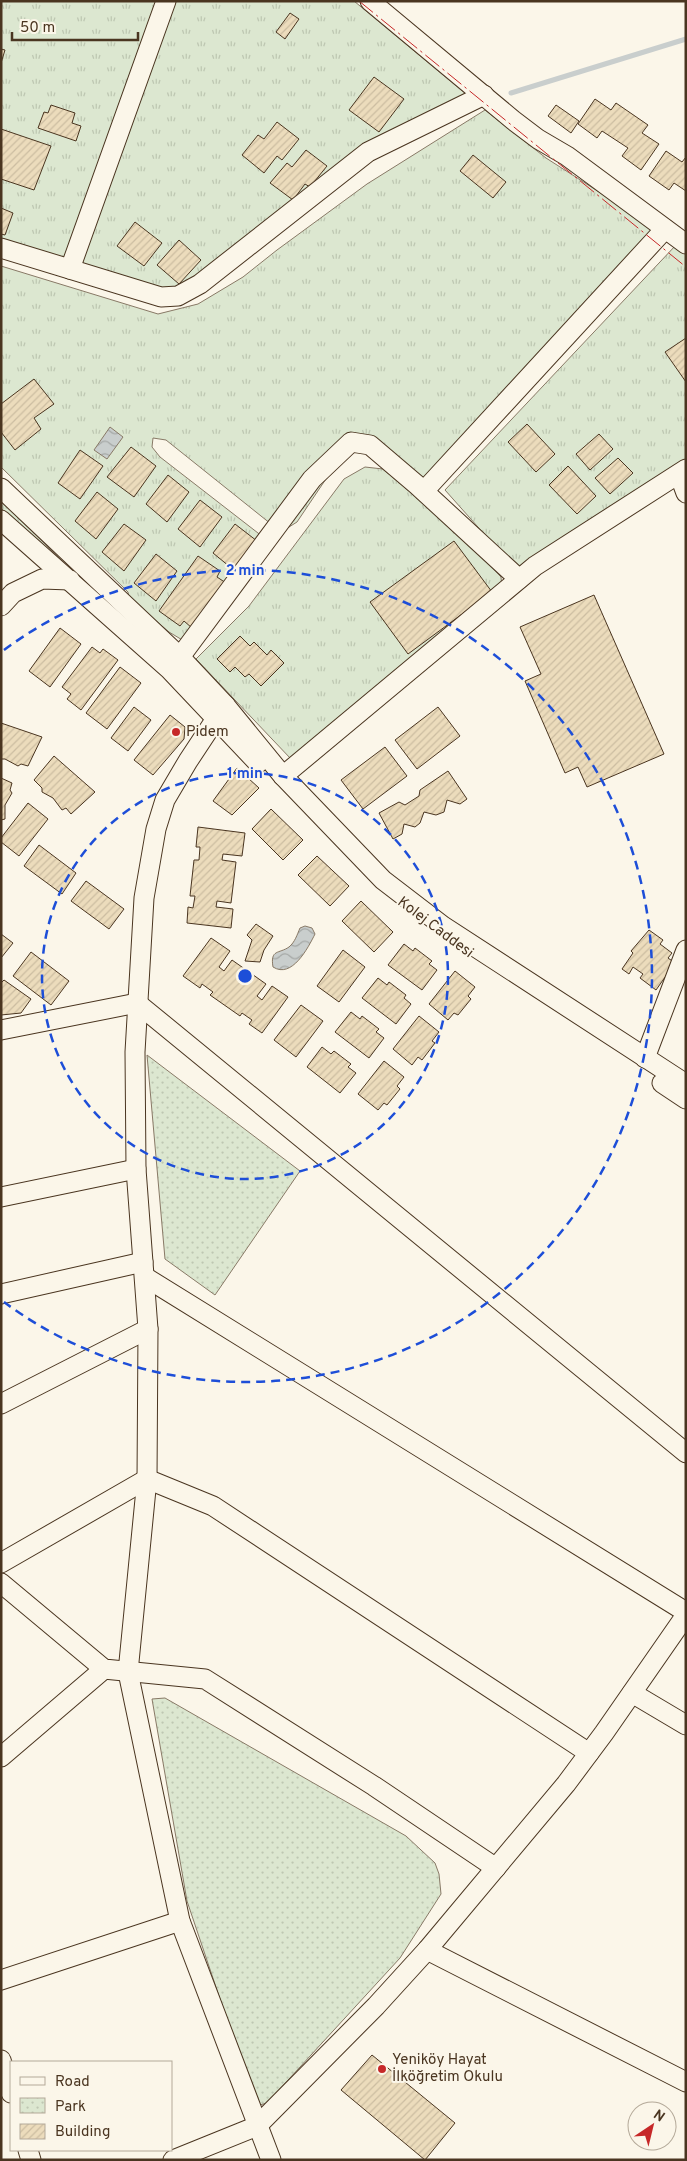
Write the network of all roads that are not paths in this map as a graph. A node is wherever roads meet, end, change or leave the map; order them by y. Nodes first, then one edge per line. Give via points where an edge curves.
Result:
1 (166, 1) edge
2 (370, 1) edge
3 (484, 95) junction
4 (665, 229) junction
5 (686, 244) edge
6 (1, 248) edge
7 (70, 269) junction
8 (682, 472) edge
9 (1, 488) edge
10 (424, 491) junction
11 (686, 493) edge
12 (1, 520) edge
13 (520, 579) junction
14 (70, 580) junction
15 (1, 606) edge
16 (180, 657) junction
17 (221, 712) junction
18 (283, 776) junction
19 (686, 950) edge
20 (136, 1003) junction
21 (1, 1030) edge
22 (645, 1058) junction
23 (686, 1084) edge
24 (686, 1099) edge
25 (136, 1169) junction
26 (1, 1197) edge
27 (144, 1270) junction
28 (1, 1294) edge
29 (148, 1329) junction
30 (1, 1404) edge
31 (686, 1453) edge
32 (147, 1479) junction
33 (1, 1563) edge
34 (1, 1583) edge
35 (686, 1614) edge
36 (104, 1669) junction
37 (128, 1672) junction
38 (632, 1693) junction
39 (686, 1725) edge
40 (589, 1753) junction
41 (1, 1757) edge
42 (496, 1868) junction
43 (180, 1921) junction
44 (427, 1950) junction
45 (1, 1980) edge
46 (1, 2060) edge
47 (686, 2082) edge
48 (10, 2091) edge
49 (257, 2126) junction
50 (173, 2160) edge
51 (271, 2160) edge

1 - 7 street
2 - 3 street
3 - 4 street via 532,134
3 - 7 street via 368,152 200,284 178,296 161,297
4 - 5 street
4 - 10 street
6 - 7 street
8 - 11 street
8 - 13 street via 535,566
9 - 16 street
10 - 13 street
10 - 16 street via 370,445 351,442 312,479
12 - 14 street
13 - 18 street
14 - 15 street via 42,579 14,593
14 - 17 street
16 - 17 street
17 - 18 street, Kolej Caddesi
17 - 20 street via 165,800 156,830 144,898
17 - 24 street, Kolej Caddesi via 277,784 378,884 438,933
18 - 22 street, Kolej Caddesi via 383,880 443,926
19 - 22 street
20 - 21 street
20 - 25 street
20 - 31 street
22 - 23 street, Kolej Caddesi
25 - 26 street
25 - 27 street
27 - 28 street
27 - 29 street
27 - 35 street
29 - 30 street
29 - 32 street
32 - 33 street
32 - 37 street
32 - 40 street via 213,1506
34 - 36 street
35 - 38 street
36 - 37 street
36 - 41 street
37 - 42 street via 204,1679 374,1786
37 - 43 street
38 - 39 street
38 - 40 street
40 - 42 street
42 - 44 street
43 - 45 street
43 - 49 street
44 - 47 street
44 - 49 street
46 - 48 street
49 - 50 street
49 - 51 street

